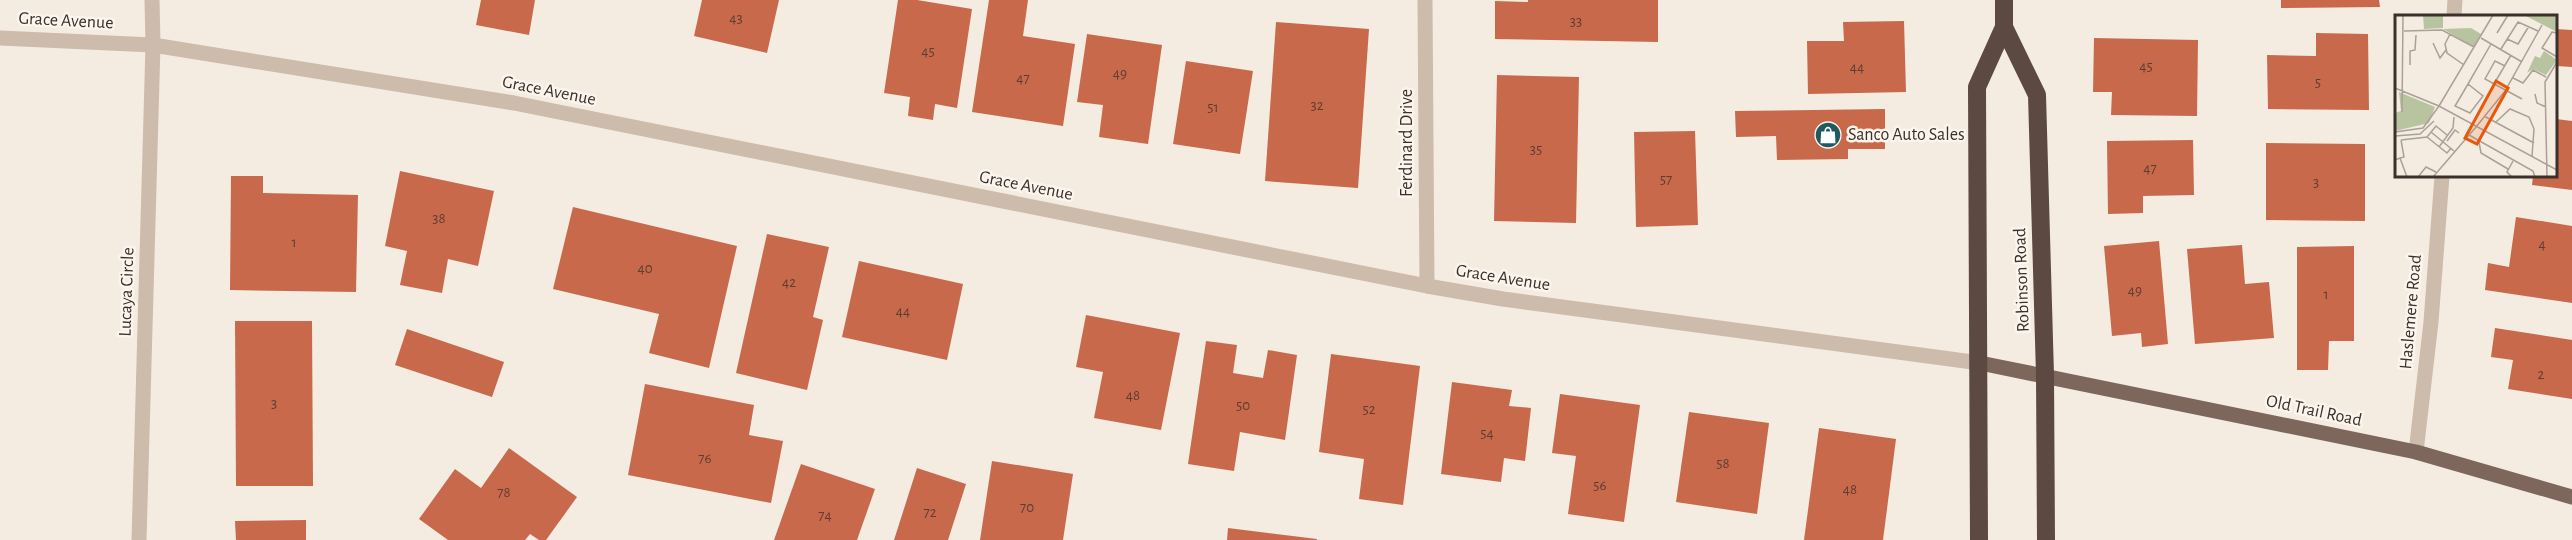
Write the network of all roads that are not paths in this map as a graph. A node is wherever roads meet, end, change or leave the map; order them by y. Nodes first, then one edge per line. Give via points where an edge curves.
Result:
1 (152, 0) edge
2 (1425, 0) edge
3 (2004, 0) edge
4 (2455, 0) edge
5 (2454, 15) edge
6 (2004, 27) junction
7 (0, 38) edge
8 (153, 45) junction
9 (2442, 177) edge
10 (1427, 286) junction
11 (1980, 363) junction
12 (2045, 375) junction
13 (2416, 452) junction
14 (2572, 497) edge
15 (140, 540) edge
16 (1979, 540) edge
17 (2046, 540) edge

1 - 8 street, Lucaya Circle
2 - 10 street, Ferdinard Drive
3 - 6 highway, Robinson Road
4 - 5 street
6 - 11 highway, Robinson Road via 1977,87
6 - 12 highway, Robinson Road via 2037,94
7 - 8 street, Grace Avenue
8 - 10 street, Grace Avenue via 514,103
8 - 15 street, Lucaya Circle
9 - 13 street, Haslemere Road
10 - 11 street, Grace Avenue
11 - 12 main road, Grace Avenue
11 - 16 highway, Robinson Road
12 - 13 main road, Old Trail Road
12 - 17 highway, Robinson Road
13 - 14 main road, Old Trail Road

